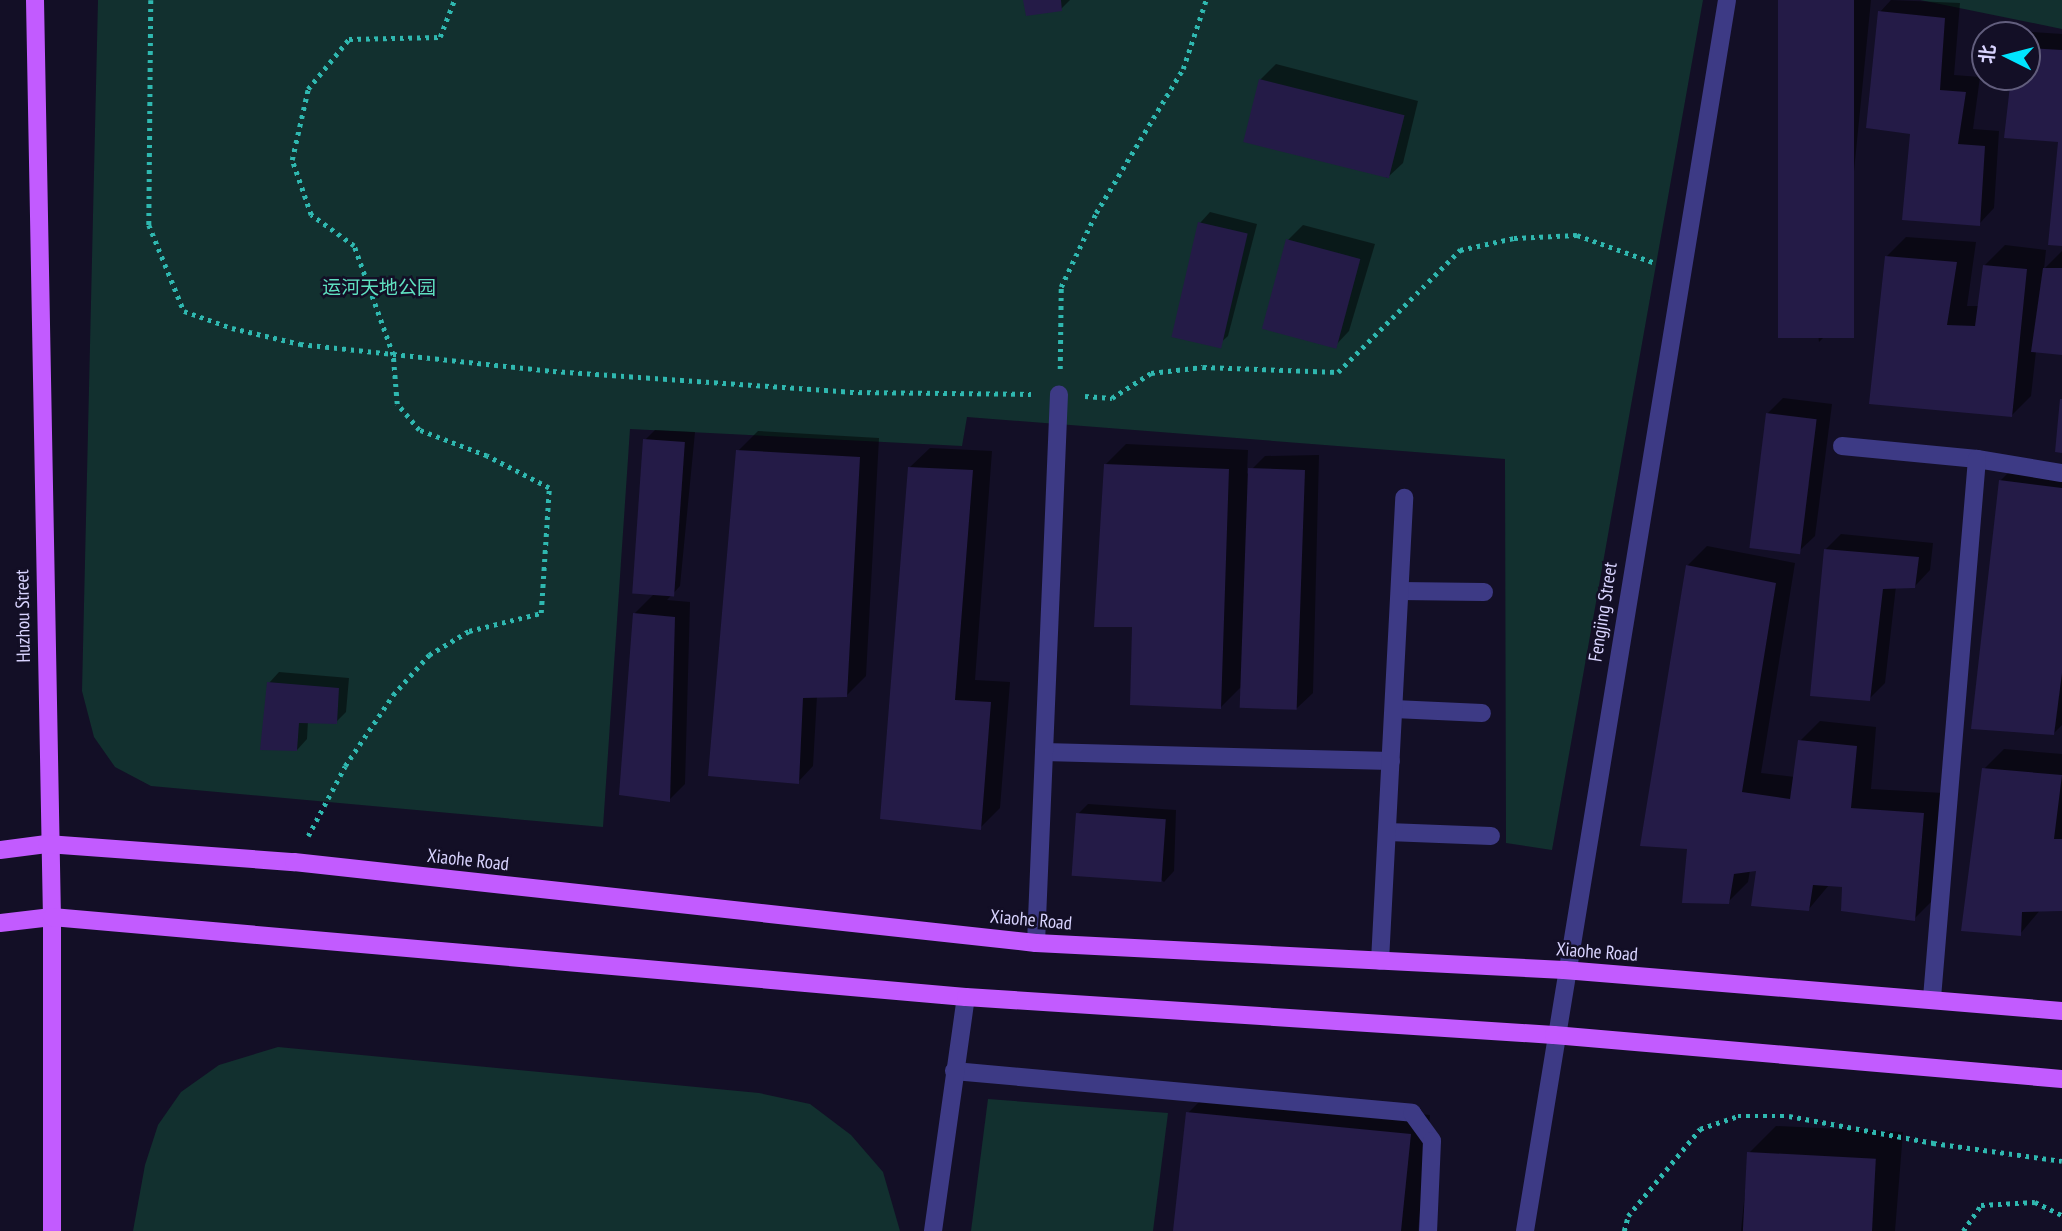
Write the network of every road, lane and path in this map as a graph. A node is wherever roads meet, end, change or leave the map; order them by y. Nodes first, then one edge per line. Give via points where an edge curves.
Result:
1 (35, 0) edge
2 (151, 0) edge
3 (454, 0) edge
4 (1206, 0) edge
5 (1727, 0) edge
6 (1683, 262) junction
7 (393, 355) junction
8 (1059, 394) junction
9 (1842, 446) dead end
10 (1977, 458) junction
11 (2062, 472) edge
12 (1404, 498) dead end
13 (1399, 591) junction
14 (1484, 592) dead end
15 (1394, 709) junction
16 (1482, 713) dead end
17 (1044, 752) junction
18 (1391, 761) junction
19 (1388, 832) junction
20 (1491, 836) dead end
21 (47, 844) junction
22 (0, 850) edge
23 (294, 862) junction
24 (52, 917) junction
25 (0, 923) edge
26 (1036, 943) junction
27 (1380, 961) junction
28 (1564, 970) junction
29 (965, 997) junction
30 (1932, 998) junction
31 (2062, 1011) edge
32 (1554, 1035) junction
33 (954, 1072) junction
34 (2062, 1079) edge
35 (2062, 1161) edge
36 (2062, 1215) edge
37 (52, 1231) edge
38 (933, 1231) edge
39 (1428, 1231) edge
40 (1525, 1231) edge
41 (1624, 1231) edge
42 (1963, 1231) edge

1 - 21 main road, Huzhou Street
2 - 7 path via 149,225 184,311 300,344
3 - 7 path via 440,37 349,39 308,89 292,160 311,215 354,246
4 - 8 path via 1183,69 1096,213 1061,287
5 - 6 street, Fengjing Street
6 - 8 path via 1656,263 1577,235 1514,238 1460,250 1338,372 1203,367 1151,373 1112,398
6 - 28 street, Fengjing Street
7 - 8 path via 850,392
7 - 23 path via 397,404 419,430 487,456 549,488 541,613 469,631 429,655 393,695 345,766
8 - 17 street
9 - 10 street
10 - 11 street
10 - 30 street
12 - 13 street
13 - 14 street
13 - 15 street
15 - 16 street
15 - 18 street
17 - 18 street
17 - 26 street
18 - 19 street
19 - 20 street
19 - 27 street
21 - 22 main road, Xiaohe Road
21 - 23 main road, Xiaohe Road
21 - 24 main road, Huzhou Street
23 - 26 main road, Xiaohe Road
24 - 25 main road
24 - 29 main road
24 - 37 main road, Huzhou Street
26 - 27 main road, Xiaohe Road
27 - 28 main road, Xiaohe Road
28 - 30 main road, Xiaohe Road
28 - 32 street, Fengjing Street
29 - 32 main road
29 - 33 street
30 - 31 main road, Xiaohe Road
32 - 34 main road
32 - 40 street, Fengjing Street
33 - 38 street
33 - 39 street via 1412,1113 1432,1140
35 - 41 path via 1789,1116 1738,1116 1700,1129 1628,1216
36 - 42 path via 2035,1202 1981,1205

